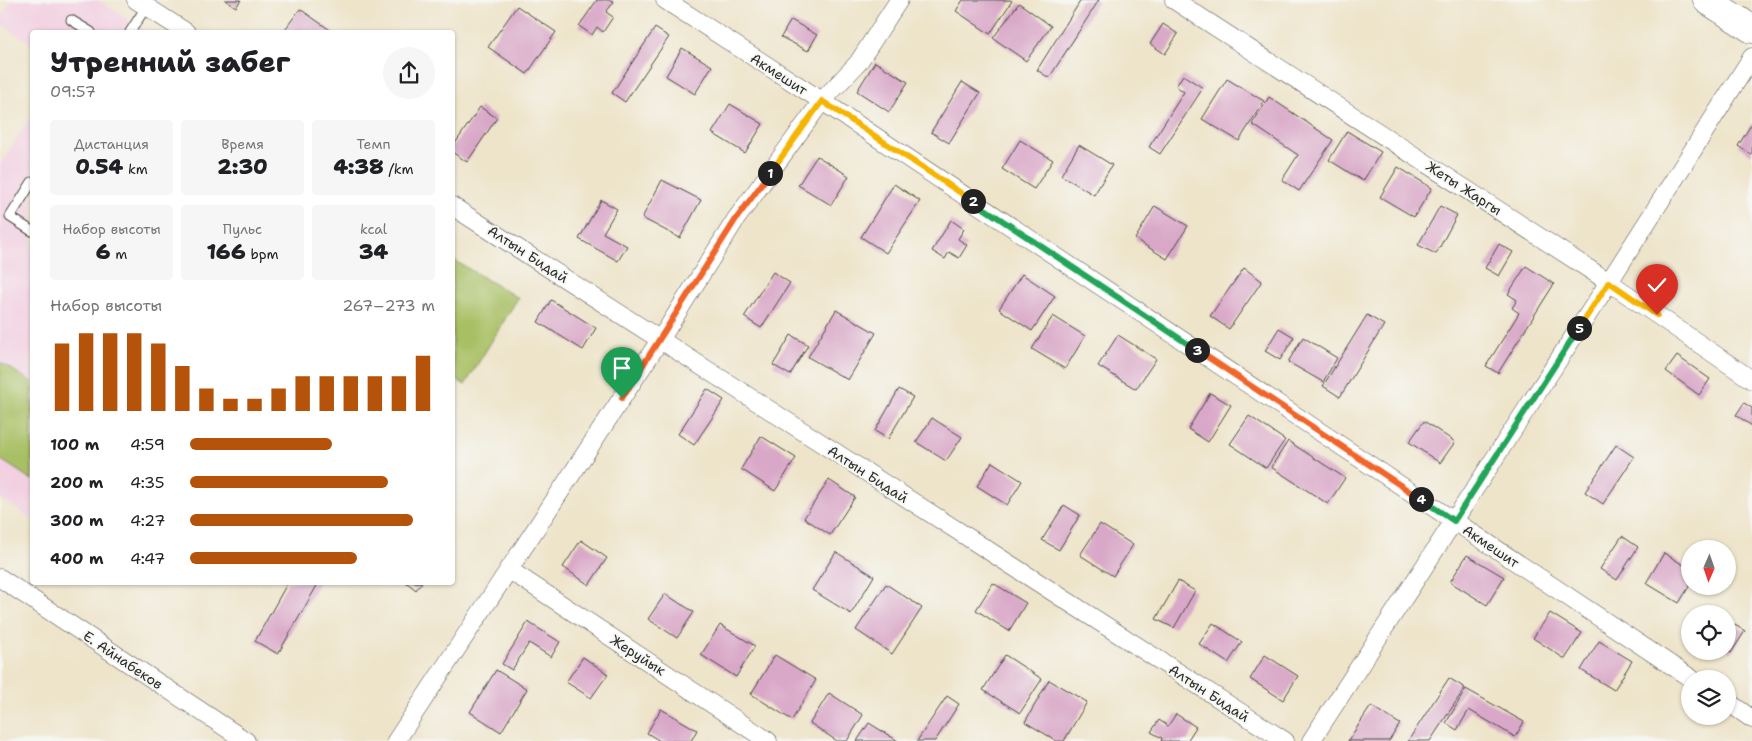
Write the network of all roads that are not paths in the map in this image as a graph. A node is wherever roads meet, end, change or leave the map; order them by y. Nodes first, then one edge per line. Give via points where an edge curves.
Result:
1 (665, 0) edge
2 (899, 0) edge
3 (1174, 0) edge
4 (1707, 0) edge
5 (141, 3) edge
6 (71, 20) dead end
7 (1752, 29) edge
8 (87, 30) edge
9 (131, 30) edge
10 (183, 30) edge
11 (1752, 56) edge
12 (822, 101) junction
13 (30, 185) edge
14 (455, 208) edge
15 (30, 230) edge
16 (1609, 282) junction
17 (660, 340) junction
18 (1752, 380) edge
19 (1454, 521) junction
20 (508, 569) junction
21 (0, 578) edge
22 (1681, 672) edge
23 (1736, 708) edge
24 (1752, 719) edge
25 (246, 741) edge
26 (396, 741) edge
27 (768, 741) edge
28 (1285, 741) edge
29 (1311, 741) edge

1 - 12 street, Акмешит
2 - 12 street via 858,63
3 - 16 street, Жеты Жаргы
4 - 7 highway
5 - 9 lane
5 - 10 street
6 - 8 lane
11 - 16 street
12 - 17 street via 736,219
12 - 19 street, Акмешит
13 - 15 lane via 10,217
14 - 17 street, Алтын Бидай
16 - 18 street, Жеты Жаргы
16 - 19 street
17 - 20 street
17 - 28 street, Алтын Бидай
19 - 22 street, Акмешит
19 - 29 street
20 - 26 street
20 - 27 street, Жеруйык
21 - 25 street, Е. Айнабеков
23 - 24 street

